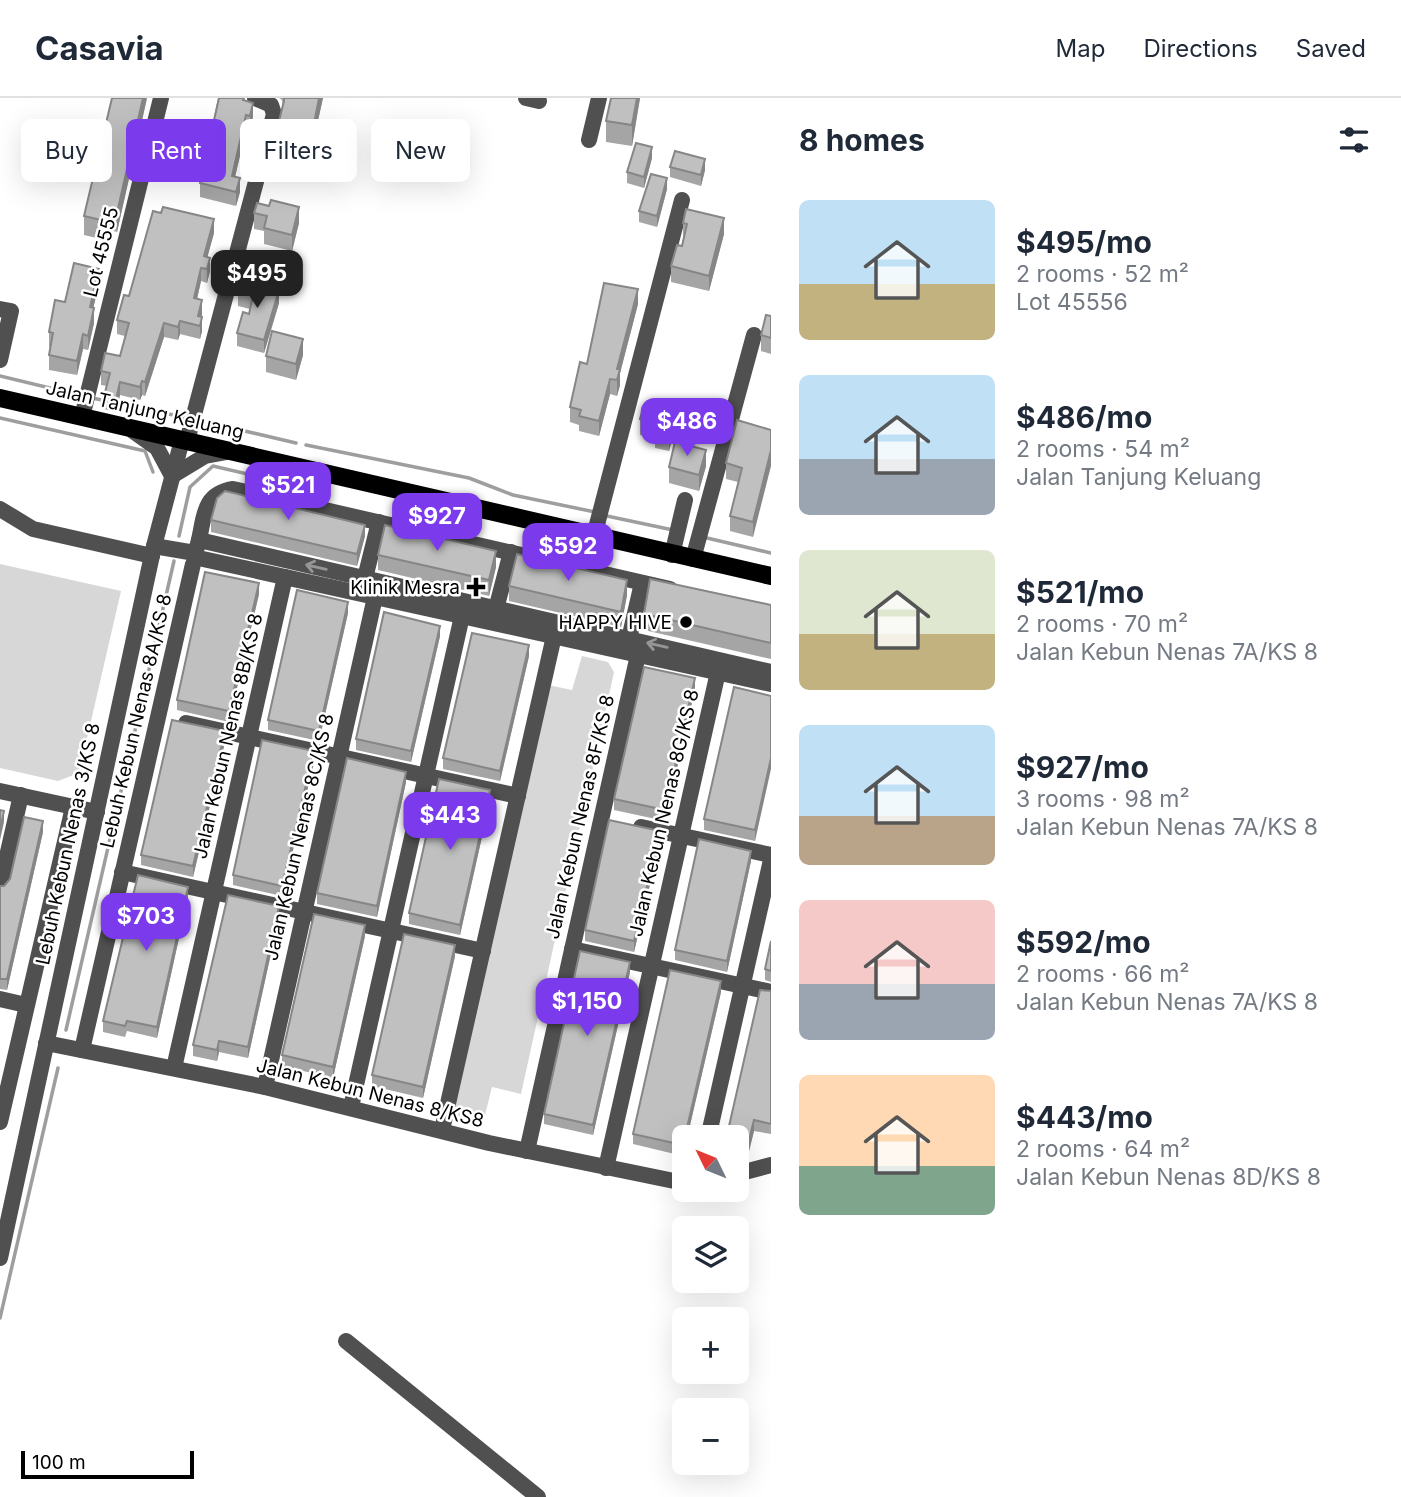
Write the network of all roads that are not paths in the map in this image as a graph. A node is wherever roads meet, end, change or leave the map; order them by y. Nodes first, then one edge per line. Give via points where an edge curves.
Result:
1 (161, 98) edge
2 (256, 98) edge
3 (598, 98) edge
4 (589, 140) dead end
5 (681, 200) dead end
6 (0, 309) edge
7 (754, 335) dead end
8 (0, 360) edge
9 (0, 398) edge
10 (82, 417) junction
11 (127, 427) junction
12 (184, 441) junction
13 (229, 451) junction
14 (296, 466) junction
15 (172, 476) junction
16 (273, 479) dead end
17 (685, 500) dead end
18 (0, 509) edge
19 (379, 522) junction
20 (594, 536) junction
21 (153, 551) junction
22 (511, 552) junction
23 (197, 555) junction
24 (672, 555) junction
25 (693, 559) junction
26 (771, 576) edge
27 (285, 577) junction
28 (365, 579) junction
29 (642, 583) junction
30 (681, 592) edge
31 (375, 597) junction
32 (496, 609) junction
33 (462, 616) junction
34 (554, 636) junction
35 (629, 639) junction
36 (638, 655) junction
37 (718, 672) junction
38 (771, 672) edge
39 (771, 684) edge
40 (159, 717) junction
41 (249, 737) junction
42 (339, 757) junction
43 (426, 776) junction
44 (0, 791) edge
45 (21, 795) junction
46 (518, 796) junction
47 (73, 807) junction
48 (97, 812) junction
49 (615, 821) junction
50 (681, 836) junction
51 (771, 858) edge
52 (122, 872) junction
53 (0, 887) edge
54 (214, 892) junction
55 (304, 912) junction
56 (391, 931) junction
57 (572, 948) junction
58 (483, 951) junction
59 (651, 966) junction
60 (743, 986) junction
61 (771, 992) edge
62 (0, 999) edge
63 (26, 1005) junction
64 (46, 1043) junction
65 (82, 1050) junction
66 (174, 1068) junction
67 (265, 1087) junction
68 (351, 1107) junction
69 (0, 1122) edge
70 (711, 1125) edge
71 (442, 1130) junction
72 (527, 1151) junction
73 (771, 1165) edge
74 (606, 1168) junction
75 (749, 1171) edge
76 (8, 1180) edge
77 (672, 1181) edge
78 (0, 1258) edge
79 (346, 1340) dead end
80 (538, 1497) edge

1 - 10 street, Lot 45555
2 - 12 street, Lebuh Kebun Nenas 3/KS 8 via 271,105 274,114
3 - 4 street
5 - 20 street
6 - 8 street via 11,311
7 - 25 street
9 - 10 main road, Jalan Tanjung Keluang
10 - 11 main road, Jalan Tanjung Keluang
11 - 12 main road, Jalan Tanjung Keluang
11 - 15 street via 156,448
12 - 13 main road, Jalan Tanjung Keluang
12 - 15 street, Lebuh Kebun Nenas 3/KS 8
13 - 14 main road, Jalan Tanjung Keluang
13 - 15 street via 205,456
14 - 16 street
14 - 20 main road, Jalan Tanjung Keluang
15 - 21 street, Lebuh Kebun Nenas 3/KS 8
17 - 24 street
18 - 21 street via 33,529
19 - 22 street, Lebuh Kebun Nenas 8A/KS 8
19 - 23 street, Lebuh Kebun Nenas 8A/KS 8 via 233,489 211,497 205,506
19 - 28 street
20 - 24 main road, Jalan Tanjung Keluang
21 - 23 street
21 - 48 street, Lebuh Kebun Nenas 3/KS 8
22 - 29 street, Lebuh Kebun Nenas 8A/KS 8
22 - 32 street
23 - 27 street
28 -> 23 street
23 - 40 street, Lebuh Kebun Nenas 8A/KS 8
24 - 25 main road, Jalan Tanjung Keluang
25 - 26 main road, Jalan Tanjung Keluang
27 - 31 street
27 - 41 street, Jalan Kebun Nenas 8B/KS 8
28 - 32 street
29 - 30 street, Lebuh Kebun Nenas 8A/KS 8
29 - 35 street
31 - 33 street
31 - 42 street, Jalan Kebun Nenas 8C/KS 8
32 - 35 street
33 - 34 street
33 - 43 street
34 - 36 street
34 - 46 street
38 -> 35 street
36 - 37 street
36 - 49 street, Jalan Kebun Nenas 8F/KS 8
37 - 39 street
37 - 50 street, Jalan Kebun Nenas 8G/KS 8
40 - 41 street
40 - 52 street, Lebuh Kebun Nenas 8A/KS 8
41 - 42 street
41 - 54 street, Jalan Kebun Nenas 8B/KS 8
42 - 43 street
42 - 55 street, Jalan Kebun Nenas 8C/KS 8
43 - 46 street
43 - 56 street
44 - 45 street
45 - 47 street
45 - 53 street
46 - 58 street
47 - 48 street
47 - 63 street
48 - 64 street, Lebuh Kebun Nenas 3/KS 8
49 - 50 street
49 - 57 street, Jalan Kebun Nenas 8F/KS 8
50 - 51 street
50 - 59 street, Jalan Kebun Nenas 8G/KS 8
51 - 60 street
52 - 54 street
52 - 65 street, Lebuh Kebun Nenas 8A/KS 8
54 - 55 street
54 - 66 street, Jalan Kebun Nenas 8B/KS 8
55 - 56 street
55 - 67 street, Jalan Kebun Nenas 8C/KS 8
56 - 58 street
56 - 68 street
57 - 59 street
57 - 72 street, Jalan Kebun Nenas 8F/KS 8
58 - 71 street
59 - 60 street
59 - 74 street, Jalan Kebun Nenas 8G/KS 8
60 - 61 street
60 - 70 street
62 - 63 street
63 - 69 street
64 - 65 street, Jalan Kebun Nenas 8/KS8
64 - 76 street, Lebuh Kebun Nenas 3/KS 8
65 - 66 street, Jalan Kebun Nenas 8/KS8
66 - 67 street, Jalan Kebun Nenas 8/KS8
67 - 68 street, Jalan Kebun Nenas 8/KS8
68 - 71 street, Jalan Kebun Nenas 8/KS8
71 - 72 street, Jalan Kebun Nenas 8/KS8
72 - 74 street, Jalan Kebun Nenas 8/KS8
73 - 75 street
74 - 77 street, Jalan Kebun Nenas 8/KS8
76 - 78 street, Lebuh Kebun Nenas 3/KS 8
79 - 80 street

